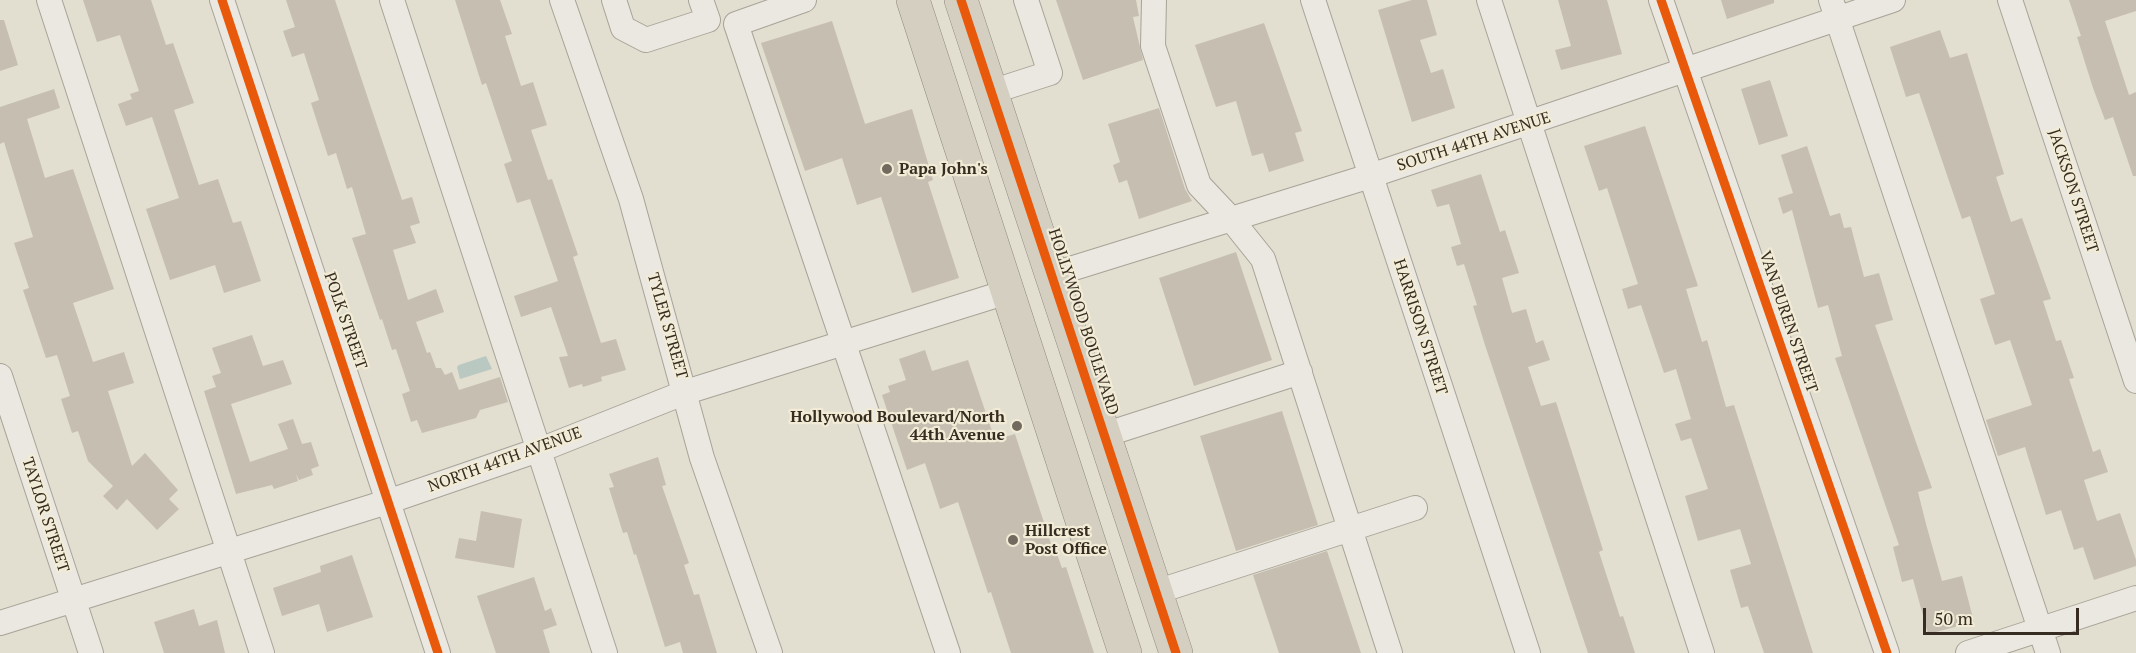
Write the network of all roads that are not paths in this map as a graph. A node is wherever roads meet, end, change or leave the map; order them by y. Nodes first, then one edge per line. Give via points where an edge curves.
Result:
1 (49, 0) edge
2 (222, 0) edge
3 (392, 0) edge
4 (562, 0) edge
5 (614, 0) edge
6 (804, 0) edge
7 (913, 0) edge
8 (961, 0) edge
9 (1026, 0) edge
10 (1154, 0) edge
11 (1313, 0) edge
12 (1490, 0) edge
13 (1661, 0) edge
14 (1893, 0) edge
15 (2010, 0) edge
16 (704, 10) edge
17 (1834, 10) edge
18 (1685, 72) junction
19 (991, 92) junction
20 (948, 107) junction
21 (1530, 123) junction
22 (1370, 176) junction
23 (1231, 219) junction
24 (1051, 275) junction
25 (1008, 292) junction
26 (844, 345) junction
27 (1300, 372) junction
28 (0, 376) edge
29 (2136, 381) edge
30 (686, 392) junction
31 (1104, 435) junction
32 (540, 449) junction
33 (1126, 499) junction
34 (390, 501) junction
35 (1416, 508) dead end
36 (1350, 529) junction
37 (229, 551) junction
38 (1156, 592) junction
39 (2136, 598) edge
40 (73, 600) junction
41 (0, 623) edge
42 (2041, 629) junction
43 (91, 653) edge
44 (262, 653) edge
45 (438, 653) edge
46 (605, 653) edge
47 (770, 653) edge
48 (948, 653) edge
49 (1125, 653) edge
50 (1176, 653) edge
51 (1390, 653) edge
52 (1528, 653) edge
53 (1702, 653) edge
54 (1887, 653) edge
55 (1968, 653) edge
56 (2048, 653) edge

1 - 37 street
2 - 34 street, POLK STREET
3 - 32 street
4 - 30 street, TYLER STREET via 631,199
5 - 16 street via 623,28 646,40
6 - 26 street via 736,24
7 - 20 highway
8 - 19 highway, HOLLYWOOD BOULEVARD
9 - 19 street via 1050,73
10 - 23 street via 1153,46 1198,185
11 - 22 street, HARRISON STREET
12 - 21 street
13 - 18 street, VAN BUREN STREET
14 - 17 street, SOUTH 44TH AVENUE
15 - 29 street, JACKSON STREET
17 - 18 street, SOUTH 44TH AVENUE
17 - 42 street
18 - 21 street, SOUTH 44TH AVENUE
18 - 54 street, VAN BUREN STREET
19 - 24 highway, HOLLYWOOD BOULEVARD
20 - 24 highway via 977,124 1016,248 1040,272
20 - 25 highway
21 - 22 street, SOUTH 44TH AVENUE
21 - 53 street
22 - 23 street, SOUTH 44TH AVENUE
22 - 52 street, HARRISON STREET
23 - 24 street, SOUTH 44TH AVENUE
23 - 27 street via 1263,259
24 - 31 highway, HOLLYWOOD BOULEVARD
25 - 26 street, NORTH 44TH AVENUE
25 - 33 highway via 1017,290 1041,310 1088,449
25 - 49 highway
26 - 30 street, NORTH 44TH AVENUE
26 - 48 street
27 - 31 street
27 - 36 street
28 - 40 street, TAYLOR STREET
30 - 32 street, NORTH 44TH AVENUE
30 - 47 street, TYLER STREET via 702,458
31 - 33 highway, HOLLYWOOD BOULEVARD
32 - 34 street, NORTH 44TH AVENUE
32 - 46 street
33 - 38 highway, HOLLYWOOD BOULEVARD
34 - 37 street, NORTH 44TH AVENUE
34 - 45 street, POLK STREET
35 - 36 street
36 - 38 street
36 - 51 street
37 - 40 street, NORTH 44TH AVENUE
37 - 44 street
38 - 50 highway, HOLLYWOOD BOULEVARD
39 - 42 street
40 - 41 street, NORTH 44TH AVENUE
40 - 43 street, TAYLOR STREET
42 - 55 street
42 - 56 street

